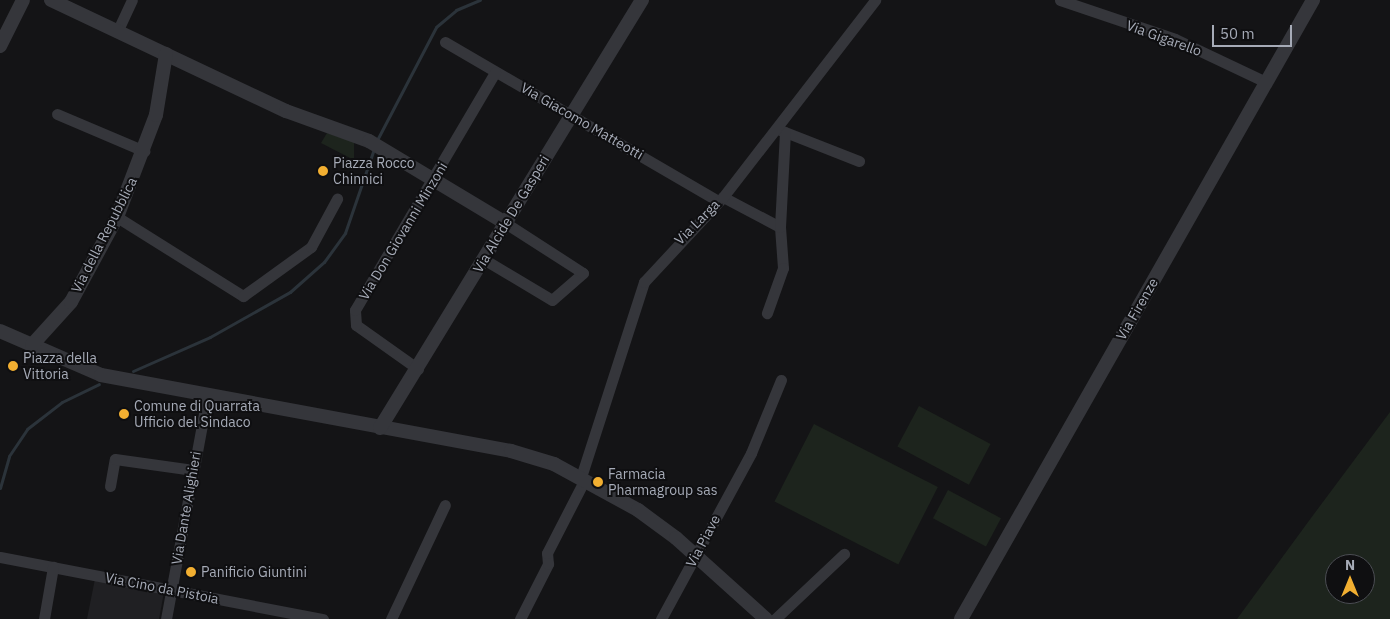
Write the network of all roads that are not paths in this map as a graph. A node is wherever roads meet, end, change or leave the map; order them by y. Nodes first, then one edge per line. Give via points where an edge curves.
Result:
1 (23, 0) edge
2 (51, 0) edge
3 (132, 0) edge
4 (642, 0) edge
5 (875, 0) edge
6 (1060, 0) edge
7 (1313, 0) edge
8 (117, 32) junction
9 (446, 42) dead end
10 (0, 46) edge
11 (166, 54) junction
12 (495, 72) junction
13 (1266, 82) junction
14 (571, 112) junction
15 (57, 114) dead end
16 (780, 130) junction
17 (144, 151) junction
18 (859, 161) dead end
19 (434, 180) junction
20 (721, 199) junction
21 (337, 200) dead end
22 (116, 217) junction
23 (507, 224) junction
24 (780, 227) junction
25 (485, 260) junction
26 (767, 313) dead end
27 (0, 331) edge
28 (32, 345) junction
29 (418, 369) junction
30 (781, 380) dead end
31 (207, 397) junction
32 (380, 428) junction
33 (193, 470) junction
34 (583, 478) junction
35 (110, 486) dead end
36 (446, 505) dead end
37 (696, 554) junction
38 (844, 554) dead end
39 (0, 557) edge
40 (53, 567) junction
41 (171, 590) junction
42 (44, 619) edge
43 (166, 619) edge
44 (323, 619) edge
45 (391, 619) edge
46 (520, 619) edge
47 (661, 619) edge
48 (766, 619) edge
49 (775, 619) edge
50 (962, 619) edge

1 - 10 street
2 - 8 street
3 - 8 street
4 - 14 street, Via Alcide De Gasperi
5 - 16 street, Via Larga
6 - 13 street, Via Gigarello via 1175,39
7 - 13 street, Via Firenze
8 - 11 street
9 - 12 street, Via Giacomo Matteotti
11 - 17 street, Via della Repubblica via 156,115
11 - 19 street via 393,154
12 - 14 street, Via Giacomo Matteotti
12 - 19 street, Via Don Giovanni Minzoni
13 - 50 street, Via Firenze
14 - 20 street, Via Giacomo Matteotti
14 - 23 street, Via Alcide De Gasperi
15 - 17 street
16 - 18 street
16 - 20 street, Via Larga
16 - 24 street
17 - 22 street, Via della Repubblica
19 - 23 street
19 - 29 street, Via Don Giovanni Minzoni via 355,310 356,325
20 - 24 street, Via Giacomo Matteotti
20 - 34 street, Via Larga via 644,282
21 - 22 street via 311,247 243,296
22 - 28 street, Via della Repubblica via 71,302
23 - 25 street, Via Alcide De Gasperi
23 - 25 street via 584,273 552,300
24 - 26 street via 783,268
25 - 29 street, Via Alcide De Gasperi
27 - 28 street
28 - 31 street via 101,375
29 - 32 street, Via Alcide De Gasperi
30 - 37 street, Via Piave via 751,452
31 - 32 street
31 - 33 street, Via Dante Alighieri
32 - 34 street via 511,450
33 - 35 street via 115,458
33 - 41 street, Via Dante Alighieri
34 - 37 street via 638,510
34 - 46 street, Via Larga via 546,553 548,564
36 - 45 street
37 - 47 street, Via Piave
37 - 48 street
38 - 49 street
39 - 40 street, Via Cino da Pistoia
40 - 41 street, Via Cino da Pistoia
40 - 42 street
41 - 43 street, Via Dante Alighieri
41 - 44 street, Via Cino da Pistoia

